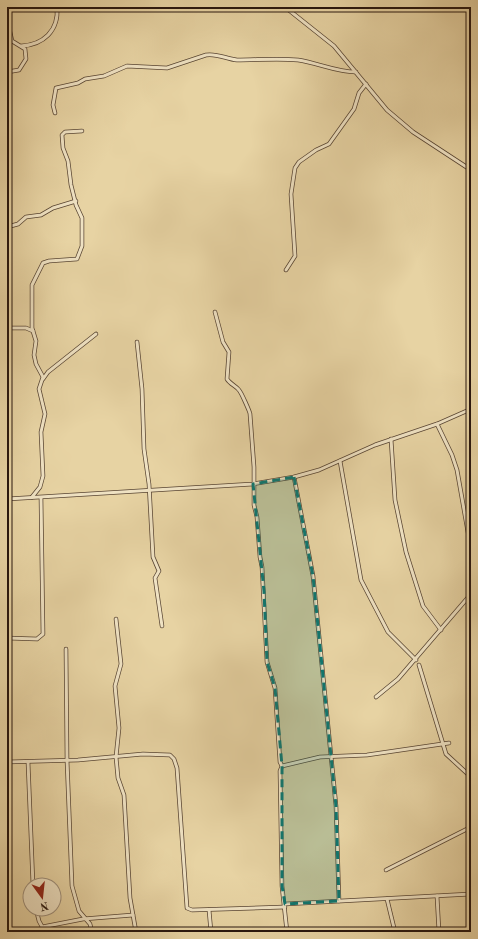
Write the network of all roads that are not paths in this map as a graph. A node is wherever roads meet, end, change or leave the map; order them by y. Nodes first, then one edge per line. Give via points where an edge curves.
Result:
1 (57, 7) edge
2 (285, 7) edge
3 (7, 19) edge
4 (21, 46) junction
5 (7, 72) edge
6 (356, 72) junction
7 (366, 84) junction
8 (55, 113) dead end
9 (82, 131) dead end
10 (471, 170) edge
11 (76, 202) junction
12 (7, 227) edge
13 (286, 270) dead end
14 (215, 312) dead end
15 (7, 328) edge
16 (34, 331) junction
17 (96, 334) dead end
18 (137, 342) dead end
19 (42, 380) junction
20 (471, 409) edge
21 (437, 424) junction
22 (391, 439) junction
23 (340, 461) junction
24 (294, 477) junction
25 (253, 484) junction
26 (149, 491) junction
27 (32, 497) junction
28 (41, 498) junction
29 (7, 499) edge
30 (471, 549) edge
31 (471, 594) edge
32 (116, 619) dead end
33 (162, 626) dead end
34 (441, 630) junction
35 (7, 638) edge
36 (66, 650) dead end
37 (416, 660) junction
38 (419, 665) dead end
39 (376, 697) dead end
40 (449, 743) dead end
41 (443, 744) junction
42 (116, 757) junction
43 (331, 757) junction
44 (67, 760) junction
45 (7, 762) edge
46 (28, 762) junction
47 (282, 766) junction
48 (471, 777) edge
49 (471, 827) edge
50 (386, 870) dead end
51 (33, 877) edge
52 (471, 894) edge
53 (437, 896) junction
54 (387, 899) junction
55 (339, 901) junction
56 (285, 906) junction
57 (209, 910) junction
58 (133, 915) junction
59 (39, 917) edge
60 (83, 918) junction
61 (42, 927) junction
62 (45, 932) edge
63 (92, 932) edge
64 (136, 932) edge
65 (211, 932) edge
66 (287, 932) edge
67 (395, 932) edge
68 (439, 932) edge

1 - 4 street via 57,20 48,36 33,45
2 - 6 street via 334,46
3 - 4 street via 12,41
4 - 5 street via 25,51 24,63 18,71
6 - 7 street
6 - 8 street via 344,72 298,60 237,60 212,54 167,68 127,66 104,76 54,88
7 - 10 street via 387,110 413,132
7 - 13 street via 359,93 354,109 329,144 316,150 295,168 291,200 295,256
9 - 11 street via 65,132 62,135 68,174
11 - 12 street via 53,208 41,215 26,217 18,224
11 - 16 street via 82,218 82,246 79,256 74,260 49,261 41,267 32,285
14 - 25 street via 223,342 229,352 226,379 239,390 250,409
15 - 16 street
16 - 19 street via 35,361
17 - 19 street via 48,372
18 - 26 street
19 - 27 street via 39,390 45,414 41,432 44,471 40,487
20 - 21 street
21 - 22 street
21 - 30 street via 457,470
22 - 23 street
22 - 34 street via 395,500 406,552 422,606
23 - 24 street
23 - 37 street via 360,580 388,632
24 - 25 street
24 - 43 street via 313,576
25 - 26 street
25 - 47 street via 264,590 267,662 275,688 278,748
26 - 28 street
26 - 33 street via 153,556 159,571 155,578
27 - 28 street
27 - 29 street
28 - 35 street via 43,634 37,639
31 - 34 street
32 - 42 street via 121,664 115,686 119,728
34 - 37 street
36 - 44 street
37 - 39 street
38 - 41 street
40 - 41 street
41 - 43 street via 368,755
41 - 48 street via 446,754
42 - 44 street
42 - 57 street via 170,754 174,759 177,768 187,908
42 - 58 street via 118,778 124,795
43 - 47 street
43 - 55 street via 336,806
44 - 46 street
44 - 60 street via 72,886
45 - 46 street
46 - 51 street
47 - 56 street via 282,886
49 - 50 street
52 - 53 street
53 - 54 street
53 - 68 street
54 - 55 street
54 - 67 street
55 - 56 street
56 - 57 street
56 - 66 street
57 - 65 street
58 - 60 street
58 - 64 street
59 - 61 street
60 - 61 street
60 - 63 street via 90,924
61 - 62 street

